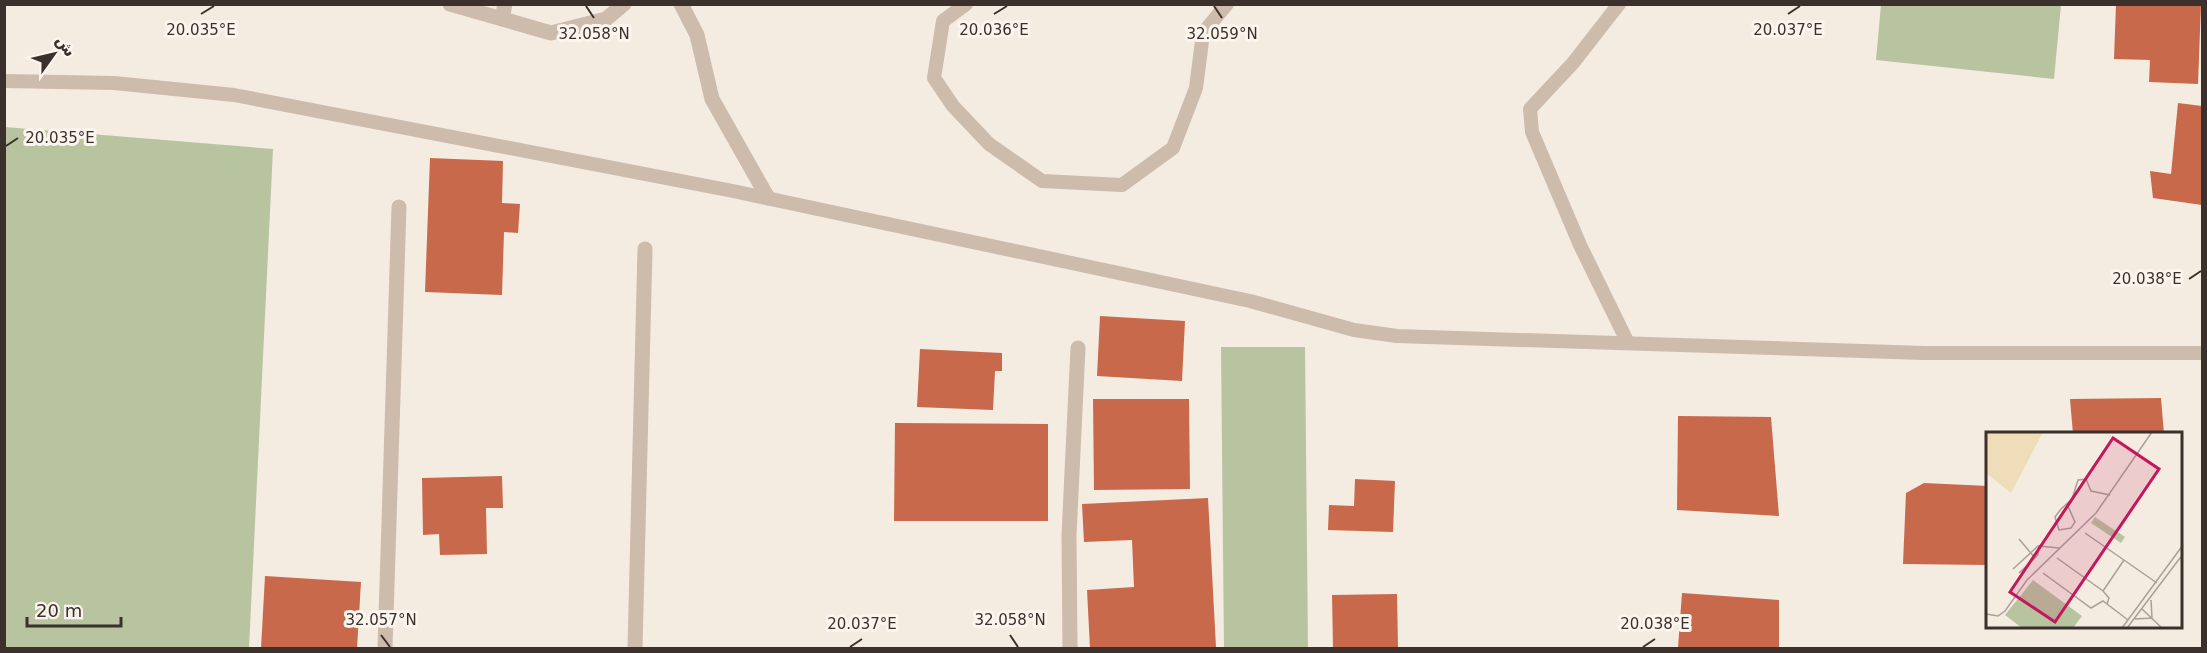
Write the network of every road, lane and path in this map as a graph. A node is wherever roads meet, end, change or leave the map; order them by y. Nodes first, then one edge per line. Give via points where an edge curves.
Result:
1 (450, 4) edge
2 (624, 4) edge
3 (681, 4) edge
4 (966, 4) edge
5 (1227, 4) edge
6 (1619, 4) edge
7 (504, 12) edge
8 (4, 81) edge
9 (768, 198) junction
10 (399, 207) dead end
11 (645, 249) dead end
12 (1628, 343) junction
13 (1078, 348) dead end
14 (2202, 353) edge
15 (384, 648) edge
16 (635, 648) edge
17 (1070, 648) edge

1 - 7 street
2 - 7 street via 606,19 551,33
3 - 9 street via 697,35 712,99
4 - 5 lane via 943,21 934,78 953,106 989,144 1042,181 1122,185 1173,148 1196,88 1203,33
6 - 12 lane via 1573,63 1530,109 1532,132 1580,245
8 - 9 lane via 114,83 234,94
9 - 12 lane via 1250,301 1353,330 1397,336
10 - 15 street
11 - 16 street
12 - 14 lane via 1924,353
13 - 17 street via 1069,535

